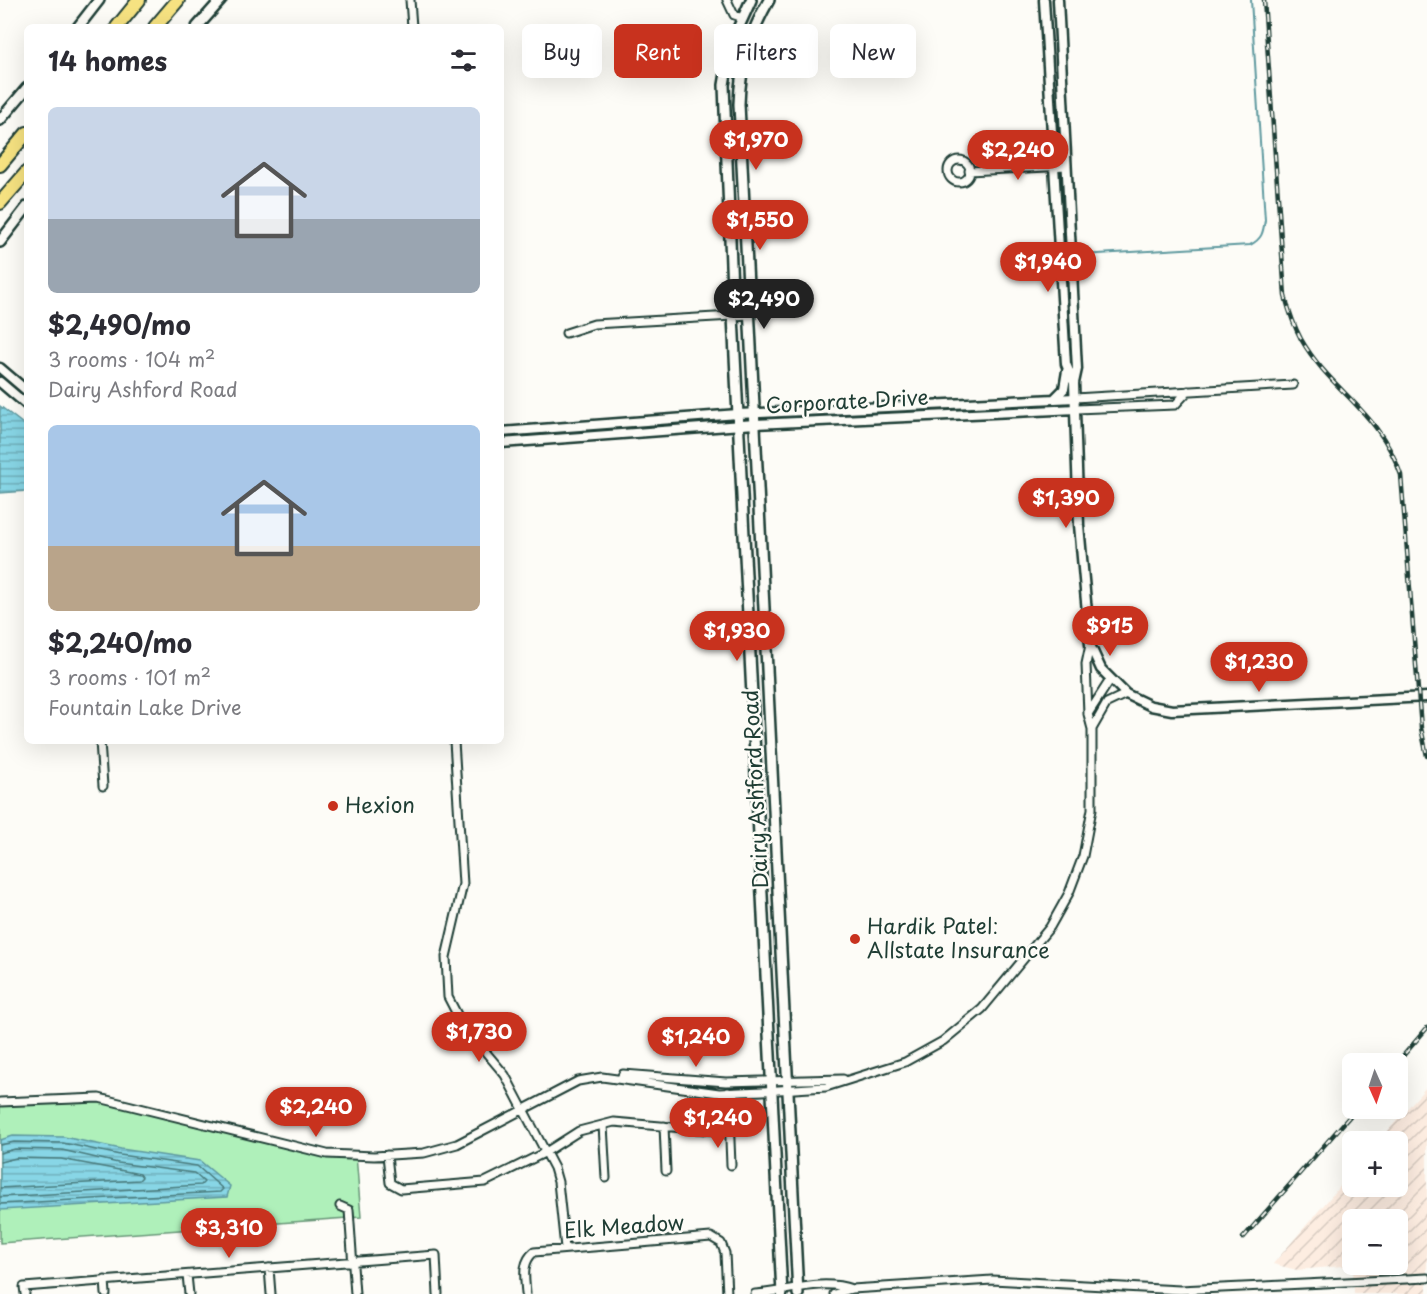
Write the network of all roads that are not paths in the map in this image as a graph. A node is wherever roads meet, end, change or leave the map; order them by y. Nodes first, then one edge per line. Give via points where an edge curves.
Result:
1 (99, 0) edge
2 (139, 0) edge
3 (178, 0) edge
4 (221, 0) edge
5 (410, 0) edge
6 (727, 0) edge
7 (751, 0) edge
8 (769, 0) edge
9 (1044, 0) edge
10 (1058, 0) edge
11 (742, 18) junction
12 (80, 24) edge
13 (119, 24) edge
14 (158, 24) edge
15 (200, 24) edge
16 (412, 24) edge
17 (1061, 45) junction
18 (1047, 46) junction
19 (24, 92) edge
20 (0, 120) edge
21 (725, 122) junction
22 (740, 122) junction
23 (24, 137) edge
24 (741, 156) junction
25 (726, 157) junction
26 (0, 165) edge
27 (1066, 166) junction
28 (1052, 167) junction
29 (969, 171) dead end
30 (24, 175) edge
31 (0, 203) edge
32 (24, 211) edge
33 (1057, 229) junction
34 (1069, 230) junction
35 (0, 242) edge
36 (750, 315) junction
37 (733, 316) junction
38 (566, 333) dead end
39 (0, 368) edge
40 (1067, 370) junction
41 (0, 382) edge
42 (1074, 383) junction
43 (1293, 385) dead end
44 (24, 388) edge
45 (1188, 391) junction
46 (1107, 396) junction
47 (1075, 398) junction
48 (1054, 399) junction
49 (24, 402) edge
50 (911, 406) junction
51 (1108, 407) junction
52 (1076, 409) junction
53 (738, 414) junction
54 (754, 414) junction
55 (911, 417) junction
56 (666, 420) junction
57 (754, 424) junction
58 (739, 426) junction
59 (667, 431) junction
60 (504, 432) edge
61 (504, 443) edge
62 (1090, 645) junction
63 (1110, 680) junction
64 (1126, 694) junction
65 (1427, 697) edge
66 (1088, 714) junction
67 (1092, 729) junction
68 (772, 734) junction
69 (754, 735) junction
70 (100, 744) edge
71 (454, 744) edge
72 (103, 786) dead end
73 (776, 810) junction
74 (758, 811) junction
75 (765, 948) junction
76 (781, 948) junction
77 (621, 1078) junction
78 (682, 1079) junction
79 (787, 1079) junction
80 (845, 1079) junction
81 (771, 1080) junction
82 (681, 1089) junction
83 (787, 1089) junction
84 (772, 1090) junction
85 (728, 1092) junction
86 (0, 1102) edge
87 (523, 1108) junction
88 (603, 1125) junction
89 (664, 1126) junction
90 (730, 1132) junction
91 (546, 1152) junction
92 (387, 1155) junction
93 (731, 1165) dead end
94 (666, 1171) dead end
95 (606, 1178) dead end
96 (792, 1186) junction
97 (776, 1187) junction
98 (340, 1206) dead end
99 (565, 1248) junction
100 (353, 1262) junction
101 (269, 1268) junction
102 (188, 1275) junction
103 (1427, 1278) edge
104 (105, 1280) junction
105 (852, 1289) junction
106 (25, 1290) edge
107 (798, 1290) edge
108 (784, 1293) edge
109 (106, 1294) edge
110 (189, 1294) edge
111 (271, 1294) edge
112 (355, 1294) edge
113 (438, 1294) edge
114 (526, 1294) edge
115 (727, 1294) edge
116 (755, 1294) edge
117 (834, 1294) edge

1 - 12 main road
2 - 13 highway
3 - 14 highway
4 - 15 main road
5 - 16 street
6 - 11 street via 734,15
7 - 11 main road, Dairy Ashford Road
8 - 22 main road, Dairy Ashford Road via 753,29 742,64
9 - 18 street
10 - 17 street
11 - 21 main road, Dairy Ashford Road via 725,67
17 - 18 street
17 - 27 street
18 - 28 street
19 - 20 main road
21 - 22 main road
21 - 25 main road, Dairy Ashford Road
22 - 24 main road, Dairy Ashford Road
23 - 26 highway
24 - 25 main road
24 - 36 main road, Dairy Ashford Road
25 - 37 main road, Dairy Ashford Road
27 - 28 street
27 - 34 street
28 - 29 street
28 - 33 street
30 - 31 highway
32 - 35 main road
33 - 34 street
33 - 40 street
34 - 42 street via 1077,369
36 - 37 street
36 - 54 main road, Dairy Ashford Road
37 - 38 street via 594,324
37 - 53 main road, Dairy Ashford Road
39 - 44 street
40 - 42 street
40 - 48 street via 1064,388
41 - 49 street
42 - 47 street
43 - 45 street, Corporate Drive
45 - 46 street, Corporate Drive
45 - 51 street, Corporate Drive via 1175,405
46 - 47 street, Corporate Drive
46 - 51 street
47 - 48 street, Corporate Drive
47 - 52 street
48 - 50 street, Corporate Drive
50 - 54 street, Corporate Drive
50 - 55 street
51 - 52 street, Corporate Drive
52 - 55 street, Corporate Drive
52 - 62 street via 1079,525
53 - 54 street, Corporate Drive
53 - 56 street, Corporate Drive
53 - 58 main road, Dairy Ashford Road
54 - 57 main road, Dairy Ashford Road
55 - 57 street, Corporate Drive
56 - 59 street
56 - 60 street, Corporate Drive
57 - 58 street, Corporate Drive
57 - 68 main road, Dairy Ashford Road
58 - 59 street, Corporate Drive
58 - 69 main road, Dairy Ashford Road
59 - 61 street, Corporate Drive
62 - 63 street
62 - 66 street via 1086,664
63 - 64 street
63 - 66 street
64 - 65 street via 1151,706 1172,710
64 - 67 street via 1107,703
66 - 67 street
67 - 80 street via 1092,809 1083,856 1050,927 982,1009 943,1041 905,1062
68 - 69 main road
68 - 73 main road, Dairy Ashford Road
69 - 74 main road, Dairy Ashford Road
70 - 72 street
71 - 87 street via 464,884 446,957 445,986 455,1014 504,1075
73 - 74 main road
73 - 76 main road, Dairy Ashford Road
74 - 75 main road, Dairy Ashford Road
75 - 76 main road
75 - 81 main road, Dairy Ashford Road
76 - 79 main road, Dairy Ashford Road
77 - 78 street via 623,1074
77 - 82 street via 625,1082
77 - 87 street via 578,1081
78 - 81 street
78 - 82 street
79 - 80 street
79 - 81 street
79 - 83 main road, Dairy Ashford Road
80 - 83 street via 826,1087
81 - 84 main road, Dairy Ashford Road
82 - 85 street
83 - 84 street
83 - 96 main road, Dairy Ashford Road
84 - 85 street
84 - 97 main road, Dairy Ashford Road
85 - 90 street
86 - 92 street via 99,1098 327,1154
87 - 91 street
87 - 92 street via 457,1144 424,1153
88 - 89 street via 614,1122
88 - 91 street via 579,1131
88 - 95 street
89 - 90 street
89 - 94 street
90 - 93 street
91 - 92 street via 485,1182 401,1189 390,1183
91 - 99 street via 558,1182
96 - 97 main road
96 - 107 main road, Dairy Ashford Road
97 - 108 main road, Dairy Ashford Road
98 - 100 street via 349,1210
99 - 114 street, Elk Meadow via 541,1250 530,1256 525,1268
99 - 115 street, Elk Meadow via 711,1237 721,1243 725,1253
100 - 101 street
100 - 112 street
100 - 113 street via 436,1256
101 - 102 street
101 - 111 street
102 - 104 street
102 - 110 street
103 - 105 street via 1180,1290 993,1280
104 - 106 street
104 - 109 street
105 - 107 street via 838,1285
105 - 117 street
107 - 108 street
108 - 116 street

